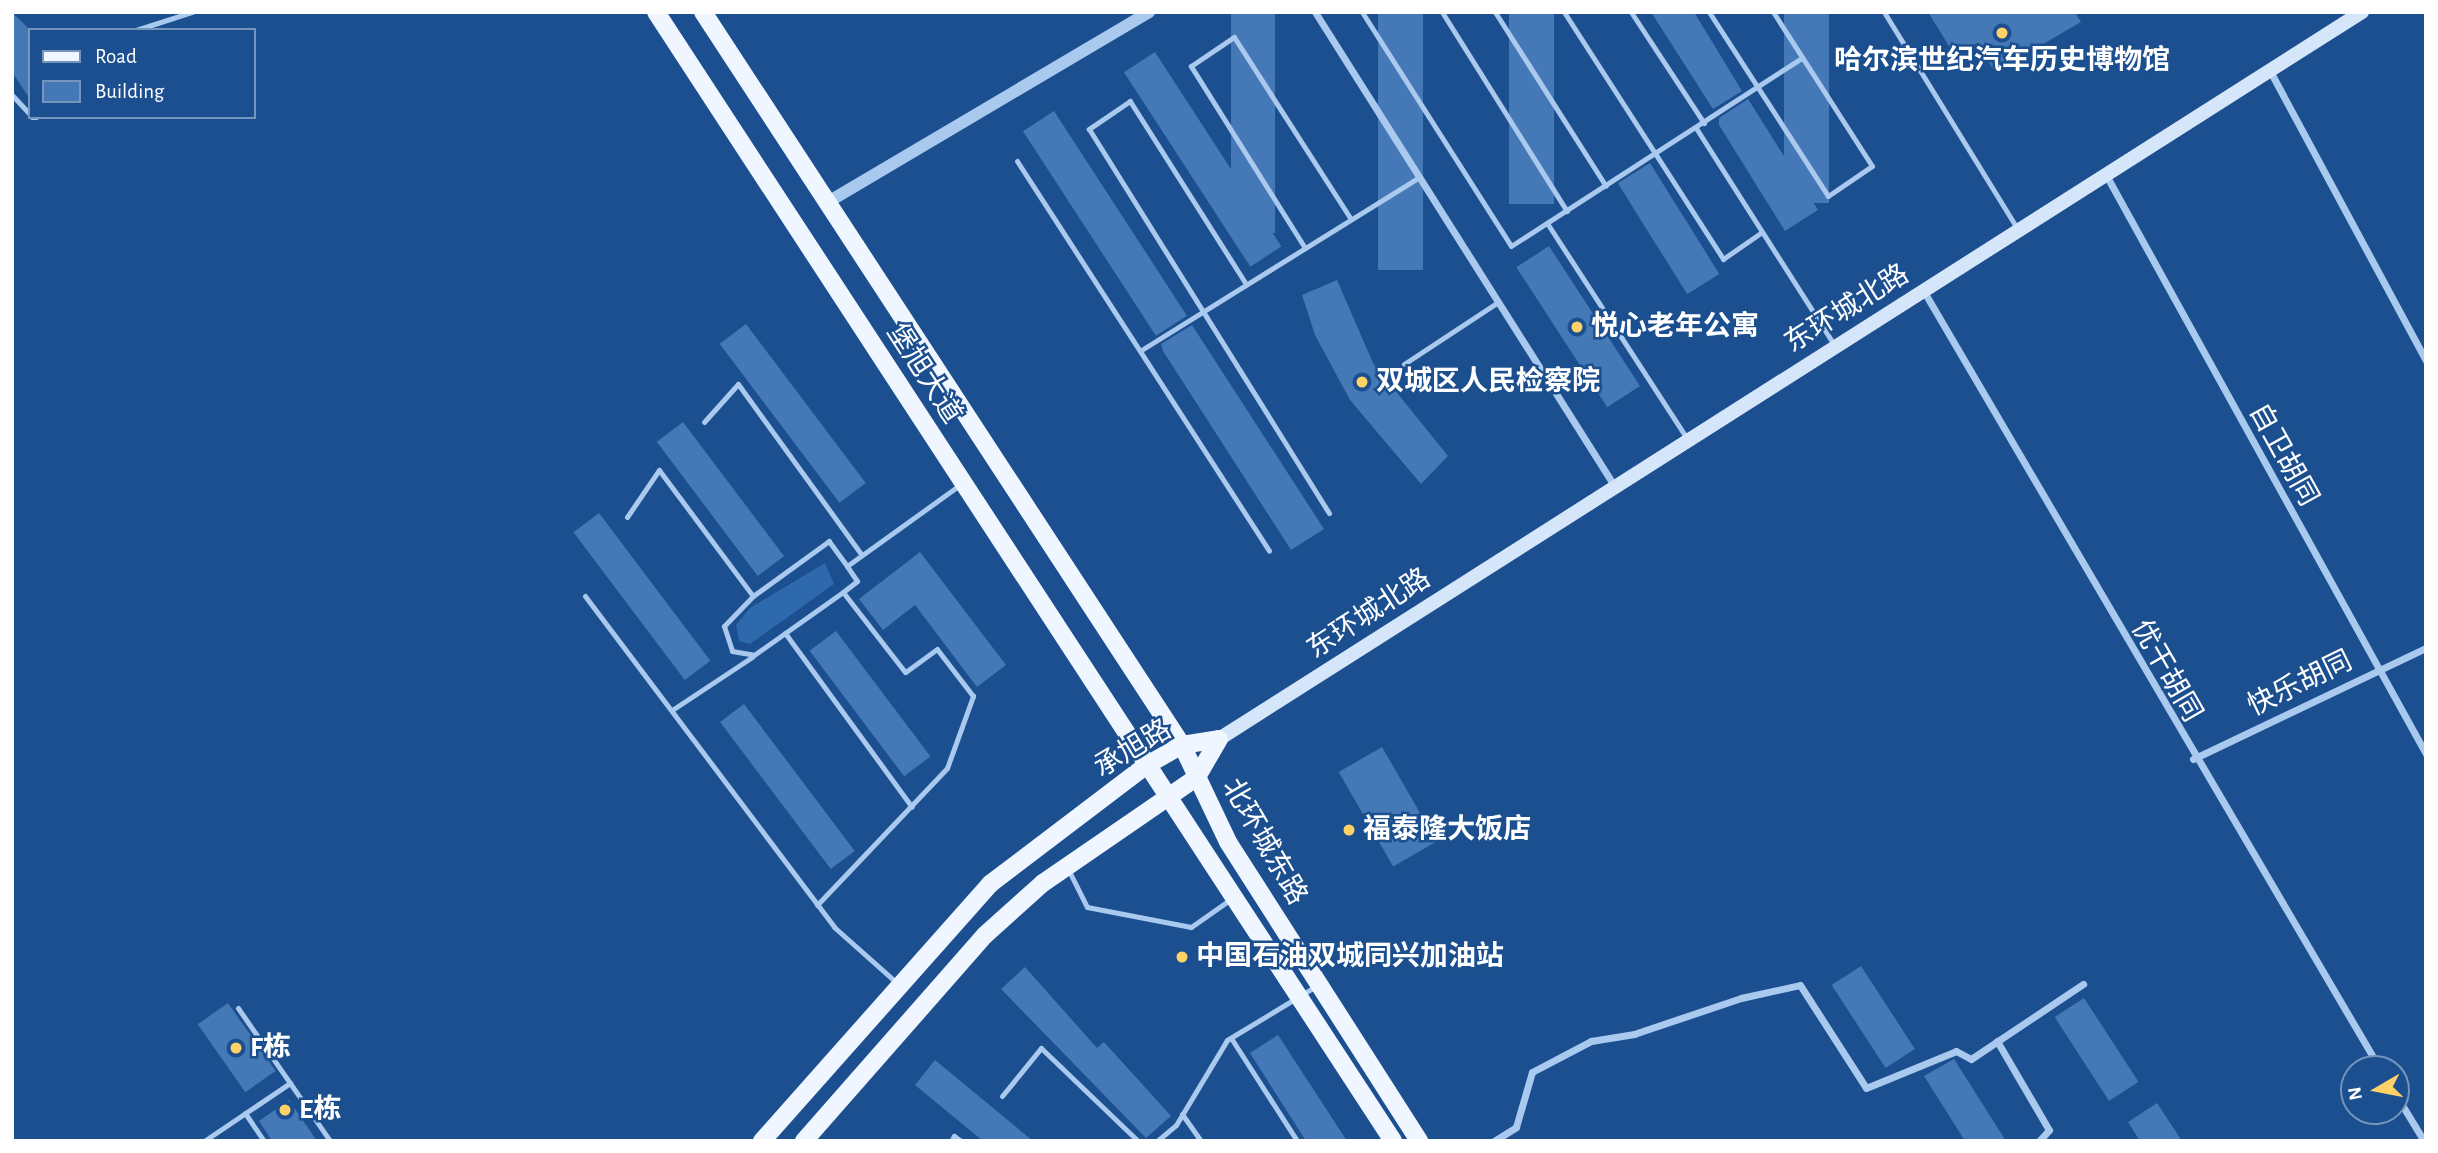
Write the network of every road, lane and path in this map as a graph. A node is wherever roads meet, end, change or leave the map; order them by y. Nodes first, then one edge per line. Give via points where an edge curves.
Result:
1 (192, 12) edge
2 (656, 12) edge
3 (703, 12) edge
4 (1149, 12) edge
5 (1315, 12) edge
6 (1362, 12) edge
7 (1442, 12) edge
8 (1495, 12) edge
9 (1564, 12) edge
10 (1631, 12) edge
11 (1709, 12) edge
12 (1773, 12) edge
13 (1884, 12) edge
14 (2362, 12) edge
15 (142, 28) edge
16 (1802, 58) junction
17 (2270, 71) junction
18 (1758, 87) junction
19 (12, 95) edge
20 (28, 111) edge
21 (1704, 123) junction
22 (1696, 128) junction
23 (1655, 154) junction
24 (1017, 161) dead end
25 (2106, 174) junction
26 (1419, 177) junction
27 (1606, 186) junction
28 (828, 202) junction
29 (1567, 211) junction
30 (1352, 219) junction
31 (1547, 223) junction
32 (2018, 230) junction
33 (1762, 232) junction
34 (1305, 248) junction
35 (1246, 284) junction
36 (1923, 290) junction
37 (1498, 302) junction
38 (1203, 312) junction
39 (1835, 346) junction
40 (1143, 348) junction
41 (2426, 361) edge
42 (1404, 364) dead end
43 (704, 422) dead end
44 (1688, 440) junction
45 (963, 482) junction
46 (1615, 487) junction
47 (1329, 513) dead end
48 (627, 517) dead end
49 (1269, 551) dead end
50 (862, 555) junction
51 (847, 566) junction
52 (843, 592) junction
53 (585, 596) dead end
54 (753, 596) junction
55 (785, 633) junction
56 (2426, 648) edge
57 (754, 655) junction
58 (2377, 671) junction
59 (672, 710) junction
60 (1219, 740) junction
61 (1182, 745) junction
62 (2426, 754) edge
63 (2193, 759) junction
64 (1147, 765) junction
65 (1197, 777) junction
66 (1167, 796) junction
67 (912, 807) junction
68 (1067, 866) junction
69 (1234, 898) junction
70 (817, 905) junction
71 (1319, 984) junction
72 (2083, 984) dead end
73 (899, 985) junction
74 (1299, 997) junction
75 (238, 1008) dead end
76 (1231, 1038) junction
77 (1997, 1041) junction
78 (2371, 1055) edge
79 (290, 1083) junction
80 (1002, 1096) dead end
81 (245, 1113) junction
82 (1182, 1114) junction
83 (2410, 1118) edge
84 (204, 1141) edge
85 (264, 1141) edge
86 (330, 1141) edge
87 (762, 1141) edge
88 (804, 1141) edge
89 (951, 1141) edge
90 (961, 1141) edge
91 (1138, 1141) edge
92 (1157, 1141) edge
93 (1201, 1141) edge
94 (1297, 1141) edge
95 (1393, 1141) edge
96 (1419, 1141) edge
97 (1494, 1141) edge
98 (2039, 1141) edge
99 (2424, 1141) edge

1 - 15 lane
2 - 45 main road, 堡旭大道
3 - 28 main road, 堡旭大道
4 - 28 street
5 - 26 street
6 - 31 lane via 1511,246
7 - 29 lane
8 - 27 lane
9 - 23 lane
10 - 21 lane
11 - 18 lane
12 - 16 lane
13 - 32 lane
14 - 17 main road, 东环城北路
16 - 18 lane
16 - 18 lane via 1872,166 1828,196
17 - 25 main road, 东环城北路
17 - 41 street
18 - 21 lane
19 - 20 lane
21 - 22 lane
22 - 23 lane
22 - 33 lane
23 - 27 lane
23 - 33 lane via 1723,258
24 - 40 lane
25 - 32 main road, 东环城北路
25 - 58 street, 自卫胡同
26 - 30 lane
26 - 37 street
27 - 29 lane
28 - 61 main road, 堡旭大道
29 - 31 lane
30 - 34 lane
30 - 34 lane via 1234,37 1191,66
31 - 44 lane
32 - 36 main road, 东环城北路
33 - 39 lane
34 - 35 lane
35 - 38 lane
35 - 38 lane via 1130,101 1089,129
36 - 39 main road, 东环城北路
36 - 63 street, 优干胡同
37 - 42 lane
37 - 46 street
38 - 40 lane
38 - 47 lane
39 - 44 main road, 东环城北路
40 - 49 lane
43 - 50 lane via 738,384
44 - 46 main road, 东环城北路
45 - 50 lane
45 - 64 main road, 堡旭大道
46 - 60 main road, 东环城北路
48 - 54 lane via 659,470
50 - 51 lane
51 - 52 lane via 857,581
51 - 54 lane via 829,541
52 - 55 lane
52 - 67 lane via 905,672 937,649 973,696 947,768
53 - 59 lane
54 - 57 lane via 732,613 724,640 744,658
55 - 57 lane
55 - 67 lane
56 - 58 street, 快乐胡同
57 - 59 lane
58 - 62 street, 自卫胡同
58 - 63 street, 快乐胡同
59 - 70 lane
60 - 61 main road, 承旭路
60 - 65 main road, 承旭路
61 - 64 main road, 承旭路
61 - 65 main road, 北环城东路
63 - 78 street, 优干胡同
64 - 66 main road, 北环城东路
64 - 73 main road, 承旭路 via 990,884
65 - 66 main road, 承旭路
65 - 71 main road, 北环城东路 via 1228,842
66 - 68 main road, 承旭路
66 - 69 main road, 北环城东路
67 - 70 lane
68 - 69 lane via 1087,907 1191,927
68 - 88 main road, 承旭路 via 985,936
69 - 74 main road, 北环城东路
70 - 73 lane
71 - 74 lane
71 - 96 main road, 北环城东路
72 - 77 street
73 - 87 main road, 承旭路
74 - 76 lane
74 - 95 main road, 北环城东路
75 - 79 lane
76 - 82 lane
76 - 94 lane
77 - 97 street via 1970,1059 1956,1051 1866,1088 1800,985 1591,1041 1532,1072 1516,1127
77 - 98 street via 2049,1130
79 - 81 lane
79 - 86 lane
80 - 91 lane via 1041,1048
81 - 84 lane
81 - 85 lane
82 - 92 lane
82 - 93 lane
83 - 99 street
89 - 90 lane via 954,1136

